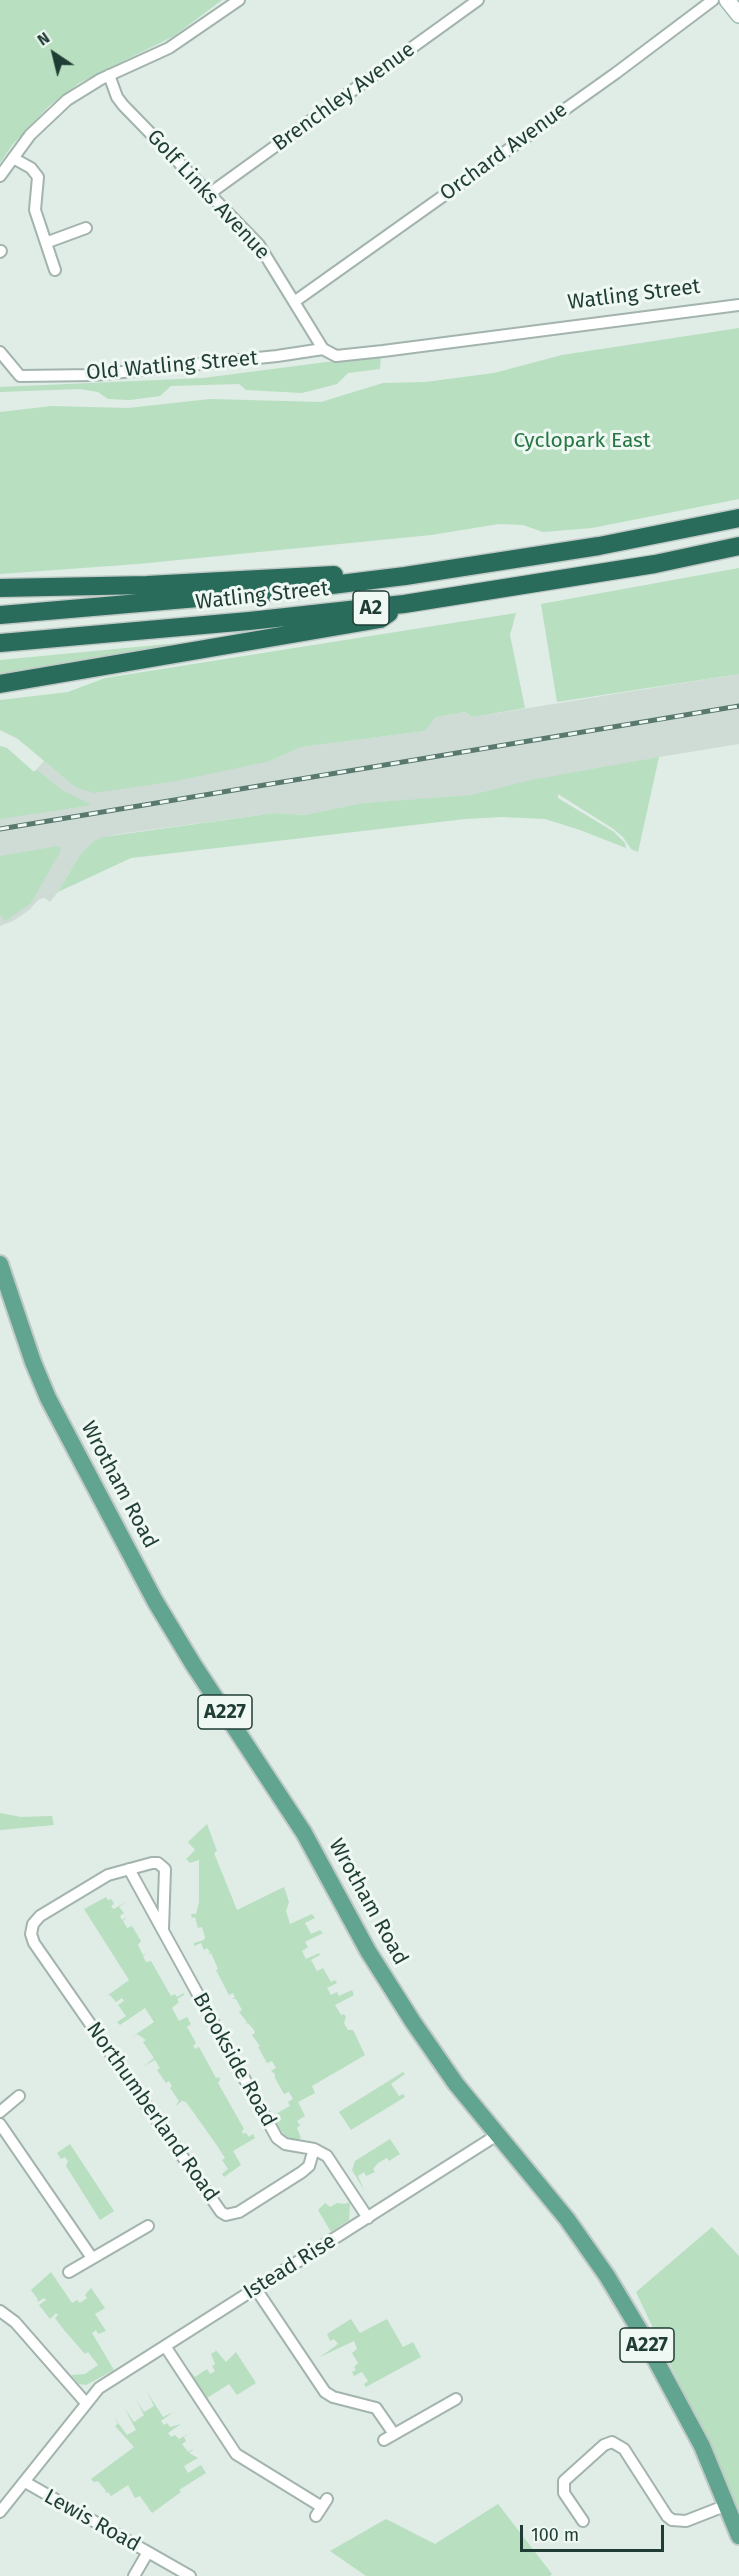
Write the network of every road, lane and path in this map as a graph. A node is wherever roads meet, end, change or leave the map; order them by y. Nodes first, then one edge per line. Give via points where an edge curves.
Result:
1 (239, 0) edge
2 (478, 0) edge
3 (713, 0) edge
4 (727, 0) edge
5 (739, 15) edge
6 (109, 75) junction
7 (12, 158) junction
8 (0, 176) edge
9 (209, 194) junction
10 (86, 228) dead end
11 (48, 242) junction
12 (55, 270) dead end
13 (294, 302) junction
14 (739, 305) edge
15 (323, 349) junction
16 (0, 352) edge
17 (739, 519) edge
18 (739, 546) edge
19 (405, 576) junction
20 (0, 588) edge
21 (404, 604) junction
22 (0, 615) edge
23 (0, 643) edge
24 (0, 684) edge
25 (0, 1264) edge
26 (129, 1869) junction
27 (163, 1929) junction
28 (19, 2096) dead end
29 (0, 2112) edge
30 (0, 2124) edge
31 (497, 2135) junction
32 (314, 2149) junction
33 (368, 2218) junction
34 (148, 2226) dead end
35 (92, 2259) junction
36 (69, 2272) dead end
37 (256, 2289) junction
38 (0, 2312) edge
39 (165, 2346) junction
40 (455, 2398) dead end
41 (86, 2403) junction
42 (394, 2434) junction
43 (384, 2440) dead end
44 (25, 2482) junction
45 (727, 2505) junction
46 (322, 2507) dead end
47 (0, 2512) edge
48 (582, 2513) dead end
49 (739, 2536) edge
50 (148, 2552) junction
51 (135, 2576) edge
52 (190, 2576) edge

1 - 6 street via 169,48
2 - 9 street, Brenchley Avenue
3 - 13 street, Orchard Avenue
4 - 5 street
6 - 7 street via 56,110
6 - 9 street, Golf Links Avenue via 123,105
7 - 8 street
7 - 11 street via 32,168 38,177 35,210
9 - 13 street, Golf Links Avenue via 259,244
10 - 11 street
11 - 12 street
13 - 15 street, Golf Links Avenue
14 - 15 street, Watling Street via 336,356
15 - 16 street, Old Watling Street via 94,375 20,376
17 - 19 highway, Watling Street / A2
18 - 21 highway, Watling Street / A2 via 645,566
19 - 20 highway via 316,574 147,585
19 - 22 highway, Watling Street / A2 via 291,590
21 - 23 highway, Watling Street / A2
21 - 24 highway via 380,619
25 - 31 main road, Wrotham Road / A227 via 48,1398 155,1601 304,1833 392,1989 456,2084
26 - 27 street, Brookside Road
26 - 27 street via 158,1863 165,1869
26 - 32 street, Northumberland Road via 108,1875 36,1919 31,1929 34,1943 221,2212 238,2212 302,2172 309,2166
27 - 32 street, Brookside Road via 277,2138 285,2144
28 - 29 street
30 - 35 street
31 - 33 street, Istead Rise
31 - 45 main road, Wrotham Road / A227 via 567,2218 606,2276 702,2446
32 - 33 street via 330,2160
33 - 37 street, Istead Rise
34 - 35 street
35 - 36 street
37 - 39 street, Istead Rise
37 - 42 street via 325,2392 376,2408
38 - 41 street via 15,2322
39 - 41 street, Istead Rise via 99,2388
39 - 46 street via 236,2454
40 - 42 street
41 - 44 street, Istead Rise
42 - 43 street
44 - 47 street, Istead Rise
44 - 50 street, Lewis Road
45 - 48 street via 686,2521 672,2520 624,2449 612,2442 564,2481 564,2493
45 - 49 main road, Wrotham Road / A227
50 - 51 street
50 - 52 street, Lewis Road

